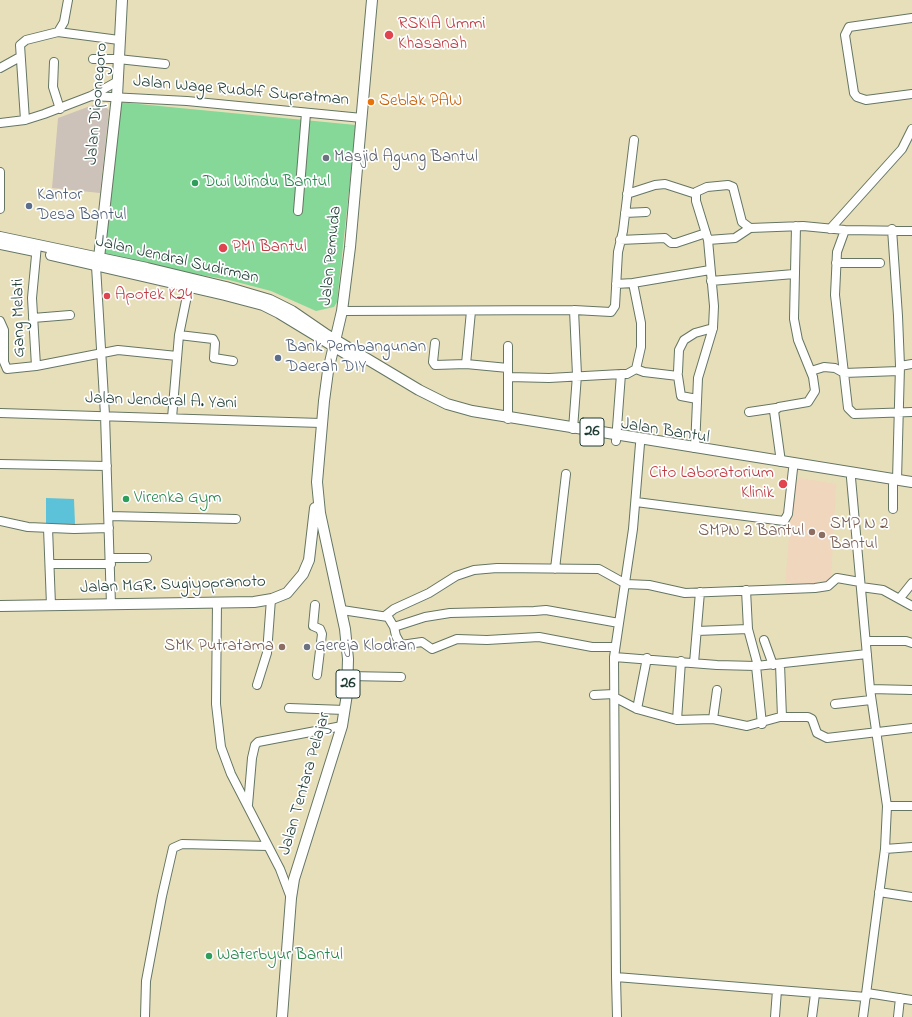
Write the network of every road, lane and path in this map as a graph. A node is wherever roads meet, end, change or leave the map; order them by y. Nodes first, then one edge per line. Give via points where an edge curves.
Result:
1 (68, 0) edge
2 (122, 0) edge
3 (372, 0) edge
4 (912, 18) edge
5 (58, 32) junction
6 (119, 40) junction
7 (20, 57) junction
8 (93, 59) dead end
9 (118, 59) junction
10 (54, 62) dead end
11 (165, 64) dead end
12 (0, 68) edge
13 (118, 81) junction
14 (912, 94) edge
15 (91, 96) junction
16 (117, 96) junction
17 (60, 109) junction
18 (306, 113) junction
19 (362, 118) junction
20 (25, 120) junction
21 (0, 123) edge
22 (912, 129) edge
23 (634, 140) dead end
24 (0, 172) edge
25 (627, 194) junction
26 (696, 194) junction
27 (0, 209) edge
28 (298, 211) dead end
29 (646, 212) dead end
30 (625, 213) junction
31 (796, 226) junction
32 (750, 228) junction
33 (832, 229) junction
34 (844, 230) junction
35 (892, 230) junction
36 (912, 231) edge
37 (0, 236) edge
38 (707, 237) junction
39 (620, 240) junction
40 (0, 244) edge
41 (37, 248) junction
42 (98, 262) junction
43 (836, 263) junction
44 (880, 263) dead end
45 (710, 270) junction
46 (794, 274) junction
47 (711, 281) junction
48 (632, 283) junction
49 (616, 284) junction
50 (189, 286) junction
51 (574, 310) junction
52 (342, 311) junction
53 (471, 311) junction
54 (70, 315) dead end
55 (33, 318) junction
56 (0, 322) edge
57 (712, 328) junction
58 (179, 335) junction
59 (435, 343) dead end
60 (335, 344) junction
61 (508, 346) dead end
62 (100, 353) junction
63 (177, 356) junction
64 (233, 361) dead end
65 (466, 364) junction
66 (912, 364) edge
67 (36, 366) junction
68 (508, 368) junction
69 (899, 368) junction
70 (636, 369) junction
71 (811, 371) junction
72 (678, 372) dead end
73 (844, 373) junction
74 (621, 374) junction
75 (577, 375) junction
76 (509, 377) junction
77 (697, 399) junction
78 (776, 408) junction
79 (749, 412) dead end
80 (912, 412) edge
81 (0, 413) edge
82 (900, 413) junction
83 (105, 415) junction
84 (172, 418) junction
85 (508, 419) junction
86 (321, 423) junction
87 (573, 429) junction
88 (616, 438) junction
89 (640, 444) junction
90 (695, 448) junction
91 (782, 462) junction
92 (0, 464) edge
93 (107, 466) junction
94 (793, 469) junction
95 (318, 470) junction
96 (566, 474) dead end
97 (851, 478) junction
98 (912, 482) edge
99 (895, 483) junction
100 (912, 488) edge
101 (636, 502) junction
102 (893, 509) dead end
103 (109, 516) junction
104 (236, 519) dead end
105 (0, 521) edge
106 (48, 528) junction
107 (109, 528) junction
108 (147, 558) dead end
109 (110, 561) junction
110 (50, 564) junction
111 (555, 569) junction
112 (912, 583) edge
113 (626, 584) junction
114 (860, 584) junction
115 (746, 590) junction
116 (700, 592) junction
117 (900, 598) junction
118 (271, 599) junction
119 (217, 602) junction
120 (51, 605) junction
121 (111, 605) junction
122 (315, 605) dead end
123 (0, 606) edge
124 (912, 606) edge
125 (342, 610) junction
126 (385, 616) junction
127 (619, 623) junction
128 (394, 627) junction
129 (748, 629) junction
130 (697, 631) junction
131 (764, 640) dead end
132 (866, 641) junction
133 (912, 643) edge
134 (615, 647) junction
135 (867, 654) junction
136 (614, 656) junction
137 (647, 658) junction
138 (681, 661) junction
139 (694, 663) junction
140 (776, 664) junction
141 (757, 666) junction
142 (317, 675) dead end
143 (348, 676) junction
144 (401, 676) dead end
145 (257, 685) dead end
146 (870, 688) junction
147 (716, 690) dead end
148 (912, 690) edge
149 (594, 695) dead end
150 (614, 696) junction
151 (871, 700) junction
152 (834, 704) dead end
153 (289, 708) dead end
154 (637, 709) junction
155 (345, 710) junction
156 (782, 717) junction
157 (713, 719) junction
158 (677, 720) junction
159 (762, 724) junction
160 (342, 726) junction
161 (912, 728) edge
162 (875, 732) junction
163 (887, 806) junction
164 (912, 806) edge
165 (248, 807) junction
166 (268, 846) junction
167 (912, 847) edge
168 (885, 849) junction
169 (879, 892) junction
170 (912, 897) edge
171 (291, 898) junction
172 (616, 977) junction
173 (777, 990) junction
174 (815, 994) junction
175 (867, 995) junction
176 (900, 998) junction
177 (912, 1000) edge
178 (145, 1017) edge
179 (282, 1017) edge
180 (617, 1017) edge
181 (775, 1017) edge
182 (812, 1017) edge
183 (863, 1017) edge
184 (898, 1017) edge

1 - 5 street via 64,22
2 - 6 main road, Jalan Diponegoro
3 - 19 main road, Jalan Pemuda
4 - 14 street via 849,27 845,35 857,97 866,100
5 - 6 street
5 - 7 street via 23,42 20,45
6 - 9 main road, Jalan Diponegoro
7 - 12 street
7 - 20 street
8 - 9 street
9 - 11 street
9 - 13 main road, Jalan Diponegoro
10 - 17 street via 53,87
13 - 15 street
13 - 16 main road, Jalan Diponegoro
15 - 16 street, Jalan Wage Rudolf Supratman
15 - 17 street
16 - 18 street, Jalan Wage Rudolf Supratman
16 - 42 main road, Jalan Diponegoro
17 - 20 street
18 - 19 street, Jalan Wage Rudolf Supratman
18 - 28 street
19 - 52 main road, Jalan Pemuda
20 - 21 street
22 - 33 street via 902,149
23 - 25 street
24 - 27 street
25 - 26 street via 665,184
25 - 30 street
26 - 32 street via 697,190 704,187 733,187 742,222
26 - 38 street
29 - 30 street
30 - 39 street
31 - 32 street
31 - 33 street
31 - 46 street
32 - 38 street via 735,238
33 - 34 street
34 - 35 street
34 - 43 street via 838,245
35 - 36 street
35 - 69 street via 898,308
37 - 41 main road, Jalan Jendral Sudirman
38 - 39 street via 676,243 671,243 665,238
38 - 45 street
39 - 49 street
40 - 41 main road, Jalan Jendral Sudirman
41 - 42 main road, Jalan Jendral Sudirman
41 - 55 street, Gang Melati via 32,298
42 - 50 main road, Jalan Jendral Sudirman
42 - 60 main road, Jalan Jendral Sudirman via 226,287 263,298 288,309
42 - 62 street
43 - 44 street
43 - 73 street via 836,302
45 - 47 street
45 - 48 street
46 - 47 street
46 - 71 street via 793,306 796,330
47 - 57 street via 714,306
48 - 49 street
48 - 70 street via 641,323 641,347
49 - 51 street via 616,303 612,311 605,313
50 - 58 street
50 - 60 main road, Jalan Jendral Sudirman via 263,305
51 - 53 street
51 - 75 street
52 - 53 street
52 - 60 main road, Jalan Pemuda
53 - 65 street
54 - 55 street
55 - 67 street, Gang Melati
56 - 67 street via 4,330 6,369
57 - 72 street via 695,333 684,340 679,350
57 - 77 street via 699,371
58 - 63 street
58 - 64 street via 213,339 214,358
59 - 65 street via 434,364
60 - 85 main road, Jalan Bantul / 26 via 435,399 472,412
60 - 86 main road, Jalan Tentara Pelajar / 26 via 328,371
60 - 88 main road, Jalan Bantul / 26 via 413,395 447,411
61 - 68 street
62 - 63 street via 123,350
62 - 67 street
62 - 83 street
63 - 84 street
65 - 68 street
66 - 69 street
68 - 76 street
69 - 73 street
69 - 82 street
70 - 74 street
70 - 77 street via 678,376 681,396
71 - 73 street via 836,368
71 - 78 street via 815,387 810,400
73 - 82 street via 846,403 851,413
74 - 75 street
74 - 88 street
75 - 76 street via 549,378
75 - 87 street
76 - 85 street
77 - 90 street
78 - 79 street
78 - 91 street via 774,415
80 - 82 street
81 - 83 street, Jalan Jenderal A. Yani
82 - 99 street
83 - 84 street, Jalan Jenderal A. Yani
83 - 93 street
84 - 86 street, Jalan Jenderal A. Yani
85 - 87 main road, Jalan Bantul / 26
86 - 95 main road, Jalan Tentara Pelajar / 26
87 - 88 main road, Jalan Bantul / 26
88 - 89 main road, Jalan Bantul / 26
88 - 90 main road, Jalan Bantul / 26
89 - 94 main road, Jalan Bantul / 26
89 - 101 street
90 - 91 main road, Jalan Bantul / 26
91 - 99 main road, Jalan Bantul / 26
92 - 93 street
93 - 103 street
94 - 97 main road, Jalan Bantul / 26
94 - 101 street via 788,514 784,521
95 - 118 main road, Jalan MGR. Sugiyopranoto via 309,560 294,587 287,593
95 - 125 main road, Jalan Tentara Pelajar / 26 via 320,513
96 - 111 street
97 - 99 main road, Jalan Bantul / 26
97 - 114 street
98 - 99 main road, Jalan Bantul / 26
99 - 100 main road, Jalan Bantul / 26
99 - 102 street
101 - 113 street
103 - 104 street
103 - 107 street
105 - 106 street
106 - 107 street
106 - 110 street
107 - 109 street
108 - 109 street
109 - 110 street
109 - 121 street
110 - 120 street
111 - 113 street via 599,570
111 - 126 street via 497,568 465,573
112 - 117 street
113 - 116 street via 649,585 676,592
113 - 127 street
114 - 115 street via 836,578 830,585 815,588
114 - 117 street
114 - 132 street
115 - 116 street
115 - 129 street
116 - 130 street
117 - 124 street
118 - 119 main road, Jalan MGR. Sugiyopranoto
118 - 145 street via 267,653
119 - 121 main road, Jalan MGR. Sugiyopranoto
119 - 165 street via 218,736 229,770
120 - 121 main road, Jalan MGR. Sugiyopranoto
120 - 123 main road, Jalan MGR. Sugiyopranoto
122 - 142 street via 313,626 322,632
125 - 126 street
125 - 143 main road, Jalan Tentara Pelajar / 26
126 - 128 street
127 - 128 street via 546,610 434,615
127 - 134 street
128 - 134 street via 402,645 422,642 432,649 457,639 539,637 592,646
129 - 130 street
129 - 141 street
130 - 139 street
131 - 140 street
132 - 133 street
132 - 135 street
134 - 136 street
135 - 140 street
135 - 146 street
136 - 137 street
136 - 150 street
137 - 138 street
137 - 154 street
138 - 139 street
138 - 158 street
139 - 141 street
140 - 141 street
140 - 156 street
141 - 159 street
143 - 144 street
143 - 155 main road, Jalan Tentara Pelajar / 26
146 - 148 street
146 - 151 street
147 - 157 street
149 - 150 street
150 - 154 street
150 - 172 street
151 - 152 street
151 - 162 street
153 - 155 street
154 - 158 street
155 - 160 main road, Jalan Tentara Pelajar / 26
156 - 159 street
156 - 162 street via 811,718 817,733 827,738
157 - 158 street
157 - 159 street via 747,726
160 - 165 street via 258,742 252,758
160 - 171 main road, Jalan Tentara Pelajar / 26 via 294,879
161 - 162 street
162 - 163 street
163 - 164 street
163 - 168 street
165 - 166 street
166 - 171 street
166 - 178 street via 182,844 173,848 146,981
167 - 168 street
168 - 169 street
169 - 170 street
169 - 175 street
171 - 179 main road, Jalan Tentara Pelajar / 26
172 - 173 street
172 - 180 street
173 - 174 street
173 - 181 street
174 - 175 street
174 - 182 street
175 - 176 street
175 - 183 street
176 - 177 street
176 - 184 street

